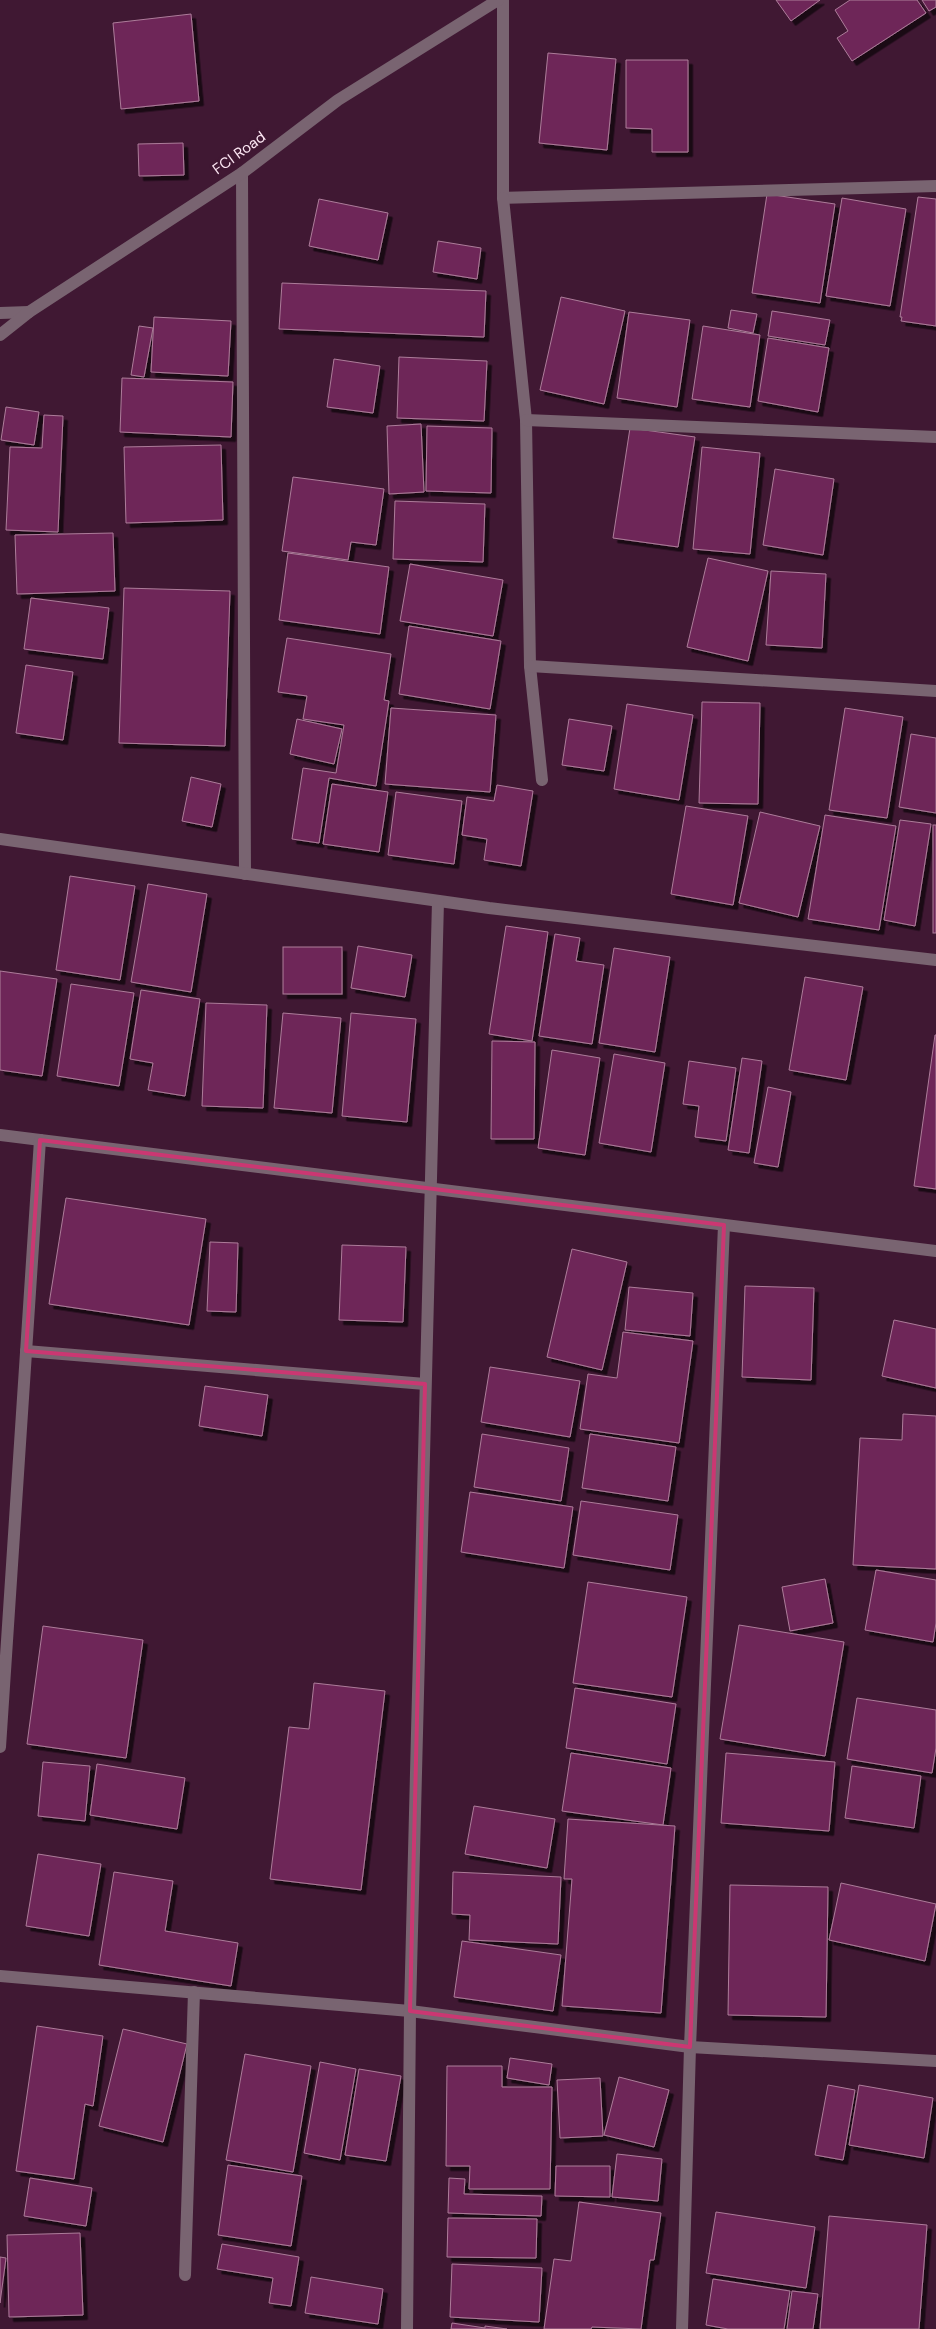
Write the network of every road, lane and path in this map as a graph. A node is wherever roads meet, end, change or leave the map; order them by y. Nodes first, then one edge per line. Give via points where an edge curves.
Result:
1 (498, 0) edge
2 (503, 0) edge
3 (242, 173) junction
4 (936, 186) edge
5 (503, 198) junction
6 (29, 312) junction
7 (0, 313) edge
8 (0, 335) edge
9 (526, 420) junction
10 (936, 437) edge
11 (530, 666) junction
12 (936, 691) edge
13 (542, 780) dead end
14 (0, 839) edge
15 (245, 874) junction
16 (438, 901) junction
17 (936, 960) edge
18 (0, 1135) edge
19 (40, 1140) junction
20 (430, 1189) junction
21 (724, 1225) junction
22 (936, 1251) edge
23 (26, 1351) junction
24 (425, 1384) junction
25 (0, 1747) edge
26 (0, 1976) edge
27 (194, 1992) junction
28 (410, 2011) junction
29 (690, 2047) junction
30 (936, 2062) edge
31 (185, 2275) dead end
32 (407, 2329) edge
33 (682, 2329) edge

1 - 3 street, FCI Road via 338,100
2 - 5 street
3 - 6 street, FCI Road
3 - 15 street
4 - 5 street
5 - 9 street
6 - 7 street
6 - 8 street, FCI Road
9 - 10 street
9 - 11 street
11 - 12 street
11 - 13 street
14 - 15 street
15 - 16 street
16 - 17 street
16 - 20 street
18 - 19 street
19 - 20 street
19 - 23 street
20 - 21 street
20 - 24 street
21 - 22 street
21 - 29 street
23 - 24 street
23 - 25 street
24 - 28 street
26 - 27 street
27 - 28 street
27 - 31 street
28 - 29 street
28 - 32 street
29 - 30 street
29 - 33 street

